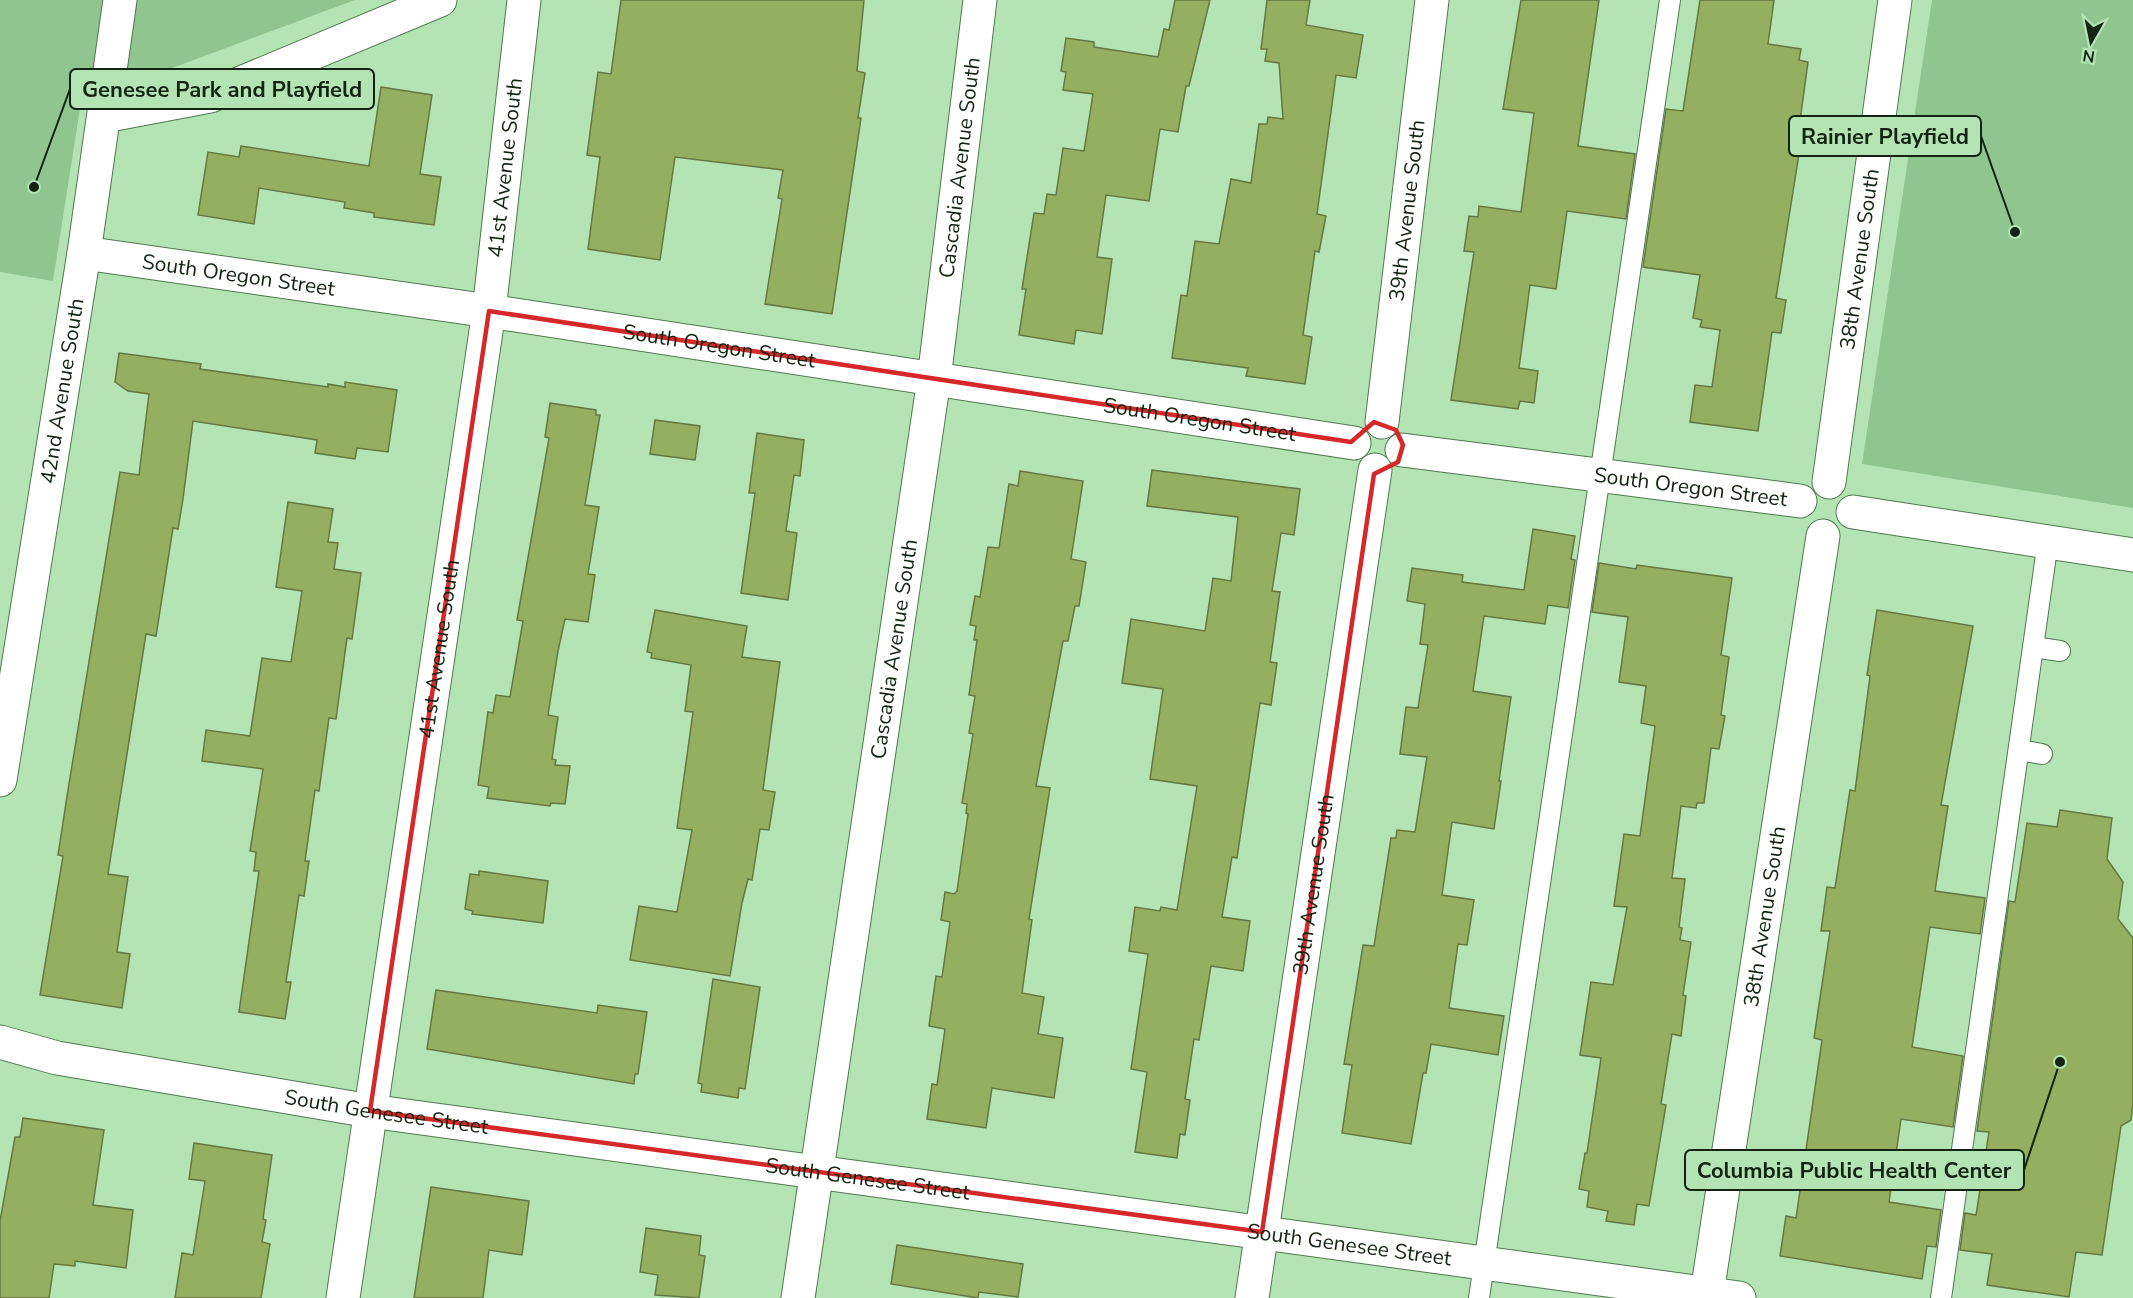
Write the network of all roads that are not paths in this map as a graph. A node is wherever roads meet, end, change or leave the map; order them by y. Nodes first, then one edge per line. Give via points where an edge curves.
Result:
1 (120, 0) edge
2 (440, 0) edge
3 (524, 0) edge
4 (980, 0) edge
5 (1432, 0) edge
6 (1670, 0) edge
7 (1895, 0) edge
8 (104, 116) junction
9 (84, 253) junction
10 (489, 311) junction
11 (934, 379) junction
12 (1382, 422) junction
13 (1353, 443) junction
14 (1402, 450) junction
15 (1375, 470) junction
16 (1600, 474) junction
17 (1829, 482) junction
18 (1800, 501) junction
19 (1853, 512) junction
20 (1823, 536) junction
21 (2048, 541) junction
22 (2133, 555) edge
23 (2033, 647) junction
24 (2060, 651) dead end
25 (2019, 750) junction
26 (2042, 754) dead end
27 (0, 780) edge
28 (0, 1042) edge
29 (370, 1111) junction
30 (816, 1173) junction
31 (1262, 1233) junction
32 (1484, 1263) junction
33 (1706, 1295) edge
34 (343, 1298) edge
35 (798, 1298) edge
36 (1252, 1298) edge
37 (1479, 1298) edge
38 (1739, 1298) edge
39 (1941, 1298) edge

1 - 8 street, 42nd Avenue South
2 - 8 street via 210,96
3 - 10 street, 41st Avenue South
4 - 11 street, Cascadia Avenue South
5 - 12 street, 39th Avenue South
6 - 16 lane
7 - 17 street, 38th Avenue South
8 - 9 street, 42nd Avenue South
9 - 10 street, South Oregon Street
9 - 27 street, 42nd Avenue South
10 - 11 street, South Oregon Street
10 - 29 street, 41st Avenue South
11 - 13 street, South Oregon Street
11 - 30 street, Cascadia Avenue South
12 - 13 street via 1367,424
12 - 14 street via 1401,437
13 - 15 street via 1356,458 1367,469
14 - 15 street via 1398,462
14 - 16 street, South Oregon Street
15 - 31 street, 39th Avenue South
16 - 18 street, South Oregon Street
16 - 32 lane
17 - 18 street via 1811,486
17 - 19 street via 1838,484 1850,496
18 - 20 street via 1806,527
19 - 20 street via 1848,525 1839,533
19 - 21 street
20 - 33 street, 38th Avenue South
21 - 22 street
21 - 23 lane
23 - 24 lane
23 - 25 lane
25 - 26 lane
25 - 39 lane
28 - 29 street, South Genesee Street via 57,1058
29 - 30 street, South Genesee Street
29 - 34 street, 41st Avenue South
30 - 31 street, South Genesee Street
30 - 35 street, Cascadia Avenue South
31 - 32 street, South Genesee Street
31 - 36 street, 39th Avenue South
32 - 33 street, South Genesee Street
32 - 37 lane
33 - 38 street, South Genesee Street

